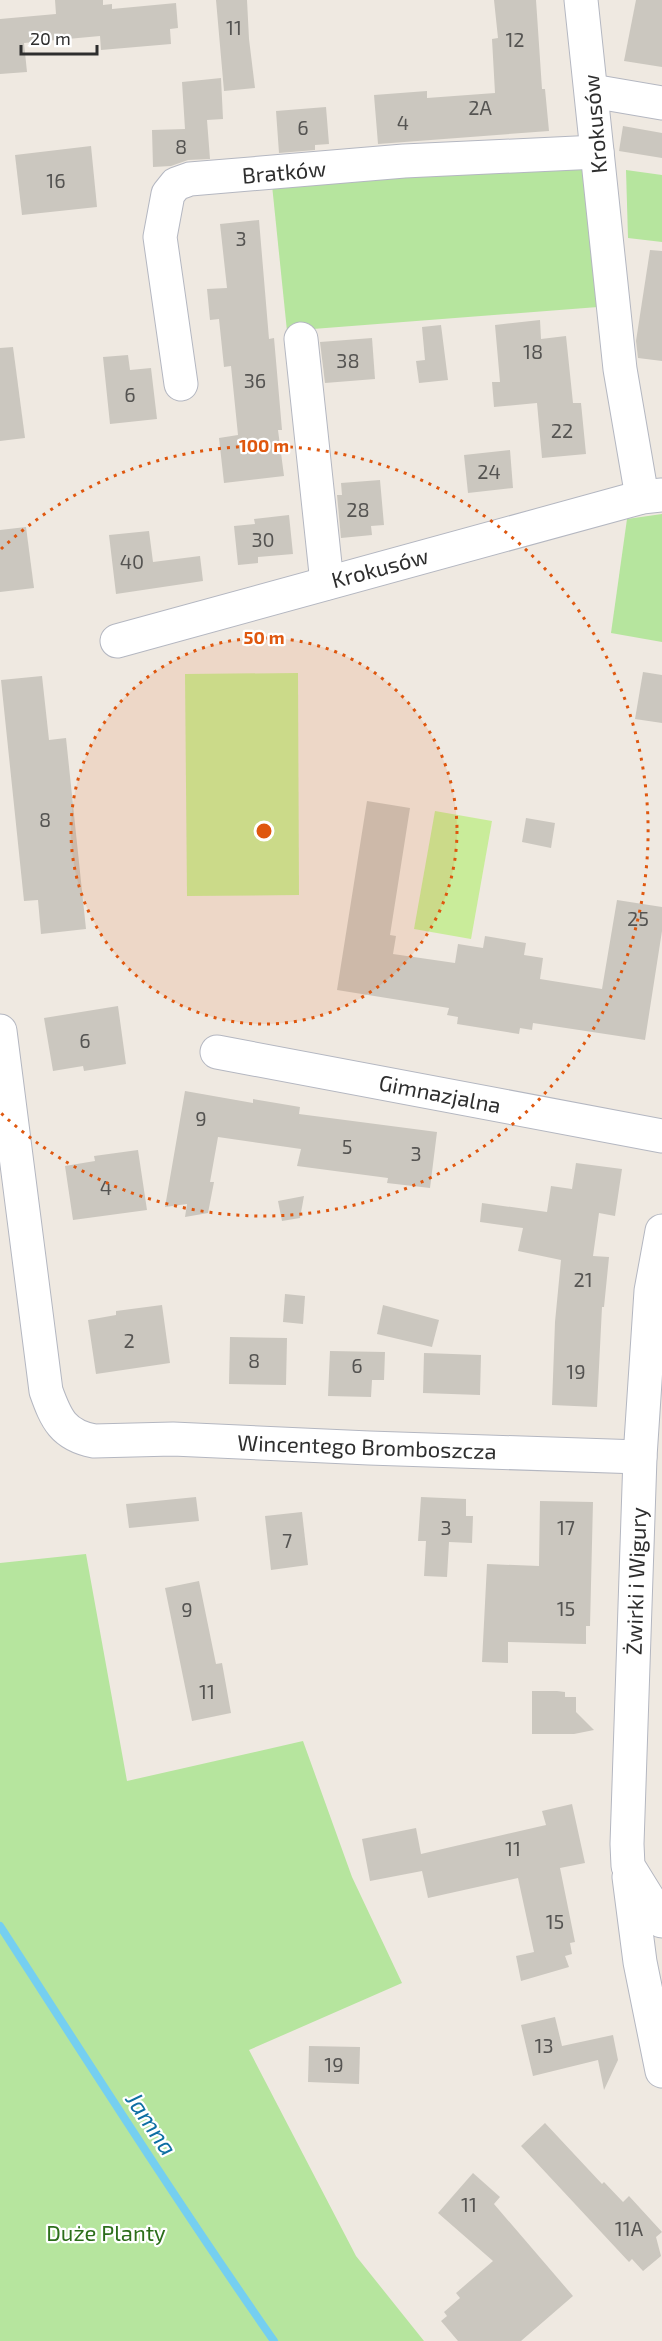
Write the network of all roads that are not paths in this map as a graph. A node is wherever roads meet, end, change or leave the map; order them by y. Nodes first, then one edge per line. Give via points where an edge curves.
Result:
1 (581, 0) edge
2 (592, 91) junction
3 (662, 103) edge
4 (597, 152) junction
5 (302, 339) dead end
6 (181, 384) dead end
7 (652, 496) edge
8 (327, 583) junction
9 (117, 641) dead end
10 (0, 1031) edge
11 (218, 1052) dead end
12 (662, 1137) edge
13 (662, 1231) edge
14 (640, 1457) junction
15 (628, 1866) junction
16 (662, 1921) edge
17 (662, 2071) edge

1 - 2 street, Krokusów
2 - 3 street
2 - 4 street, Krokusów
4 - 6 street, Bratków via 404,161 190,179 176,184 168,194 160,237
4 - 7 street, Krokusów via 620,369
5 - 8 street
7 - 8 street, Krokusów
8 - 9 street, Krokusów
10 - 14 street, Wincentego Bromboszcza via 46,1392 61,1426 81,1439 94,1441 173,1439
11 - 12 street, Gimnazjalna
13 - 14 street, Żwirki i Wigury via 651,1291
14 - 15 street, Żwirki i Wigury
15 - 16 street
15 - 17 street, Żwirki i Wigury via 640,1962

